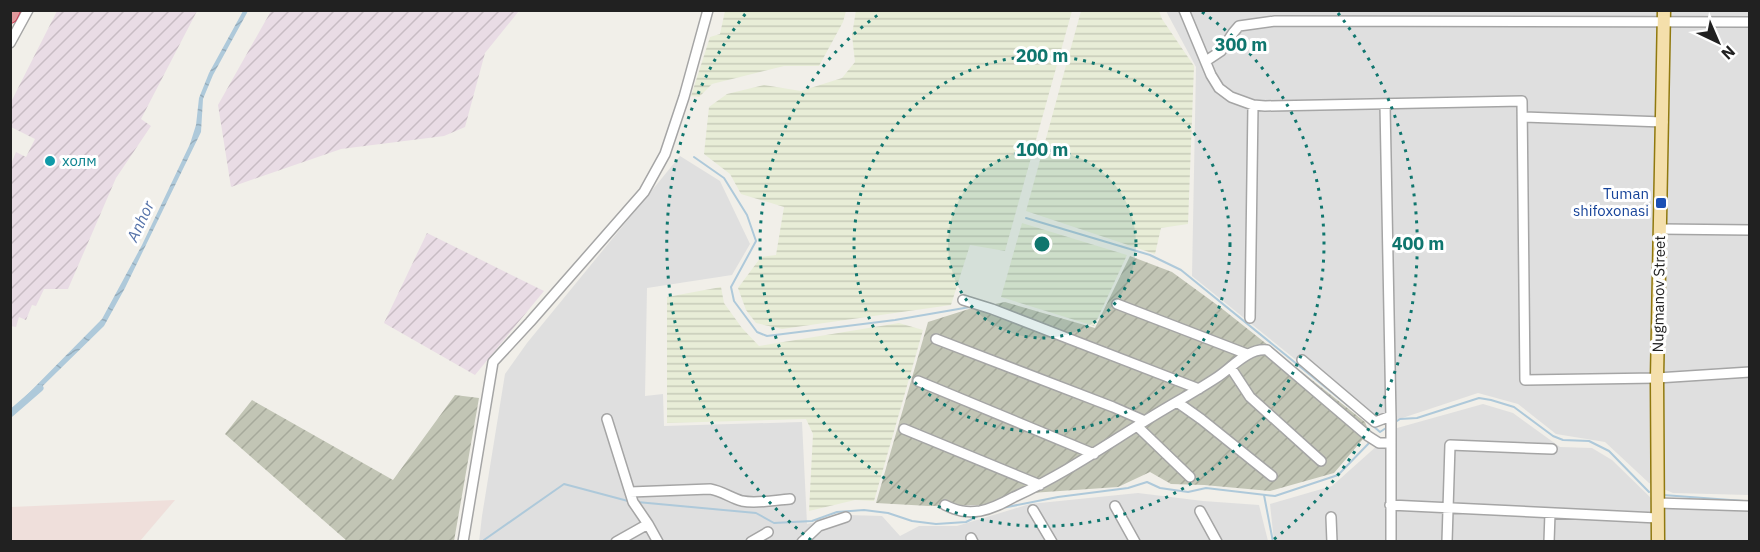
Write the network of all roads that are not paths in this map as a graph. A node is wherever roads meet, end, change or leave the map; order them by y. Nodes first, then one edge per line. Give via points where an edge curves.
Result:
1 (13, 10) edge
2 (28, 10) edge
3 (708, 10) edge
4 (1184, 10) edge
5 (10, 16) edge
6 (1664, 16) edge
7 (1749, 22) edge
8 (10, 43) edge
9 (1206, 61) junction
10 (1385, 104) junction
11 (1252, 105) junction
12 (1523, 117) junction
13 (1663, 122) junction
14 (1660, 229) junction
15 (1749, 230) edge
16 (963, 300) dead end
17 (1117, 304) dead end
18 (1250, 318) dead end
19 (936, 339) dead end
20 (1247, 354) junction
21 (1302, 360) dead end
22 (1231, 368) junction
23 (1749, 372) edge
24 (1657, 378) junction
25 (918, 381) dead end
26 (1199, 389) junction
27 (1177, 402) junction
28 (1391, 417) junction
29 (607, 419) dead end
30 (1141, 424) junction
31 (904, 429) dead end
32 (1391, 444) junction
33 (1552, 449) dead end
34 (1094, 454) junction
35 (1321, 461) dead end
36 (1272, 476) dead end
37 (1190, 477) dead end
38 (1040, 485) junction
39 (630, 492) junction
40 (790, 499) dead end
41 (1658, 503) junction
42 (945, 505) dead end
43 (1390, 505) junction
44 (1115, 506) dead end
45 (1749, 506) edge
46 (1448, 507) junction
47 (1033, 510) dead end
48 (1200, 511) dead end
49 (1550, 513) junction
50 (1331, 517) dead end
51 (846, 518) dead end
52 (1658, 518) junction
53 (648, 524) junction
54 (768, 532) dead end
55 (463, 542) edge
56 (616, 542) edge
57 (658, 542) edge
58 (751, 542) edge
59 (802, 542) edge
60 (1053, 542) edge
61 (1135, 542) edge
62 (1216, 542) edge
63 (1332, 542) edge
64 (1391, 542) edge
65 (1446, 542) edge
66 (1549, 542) edge
67 (1658, 542) edge

1 - 5 highway
2 - 8 street
3 - 55 street via 665,154 644,192 493,362
4 - 9 street
6 - 7 street
6 - 9 street via 1275,21 1239,26 1221,51
6 - 13 main road, Nugmanov Street
9 - 11 street via 1223,92
10 - 11 street
10 - 12 street via 1522,101
10 - 28 street
11 - 18 street
12 - 13 street
12 - 24 street via 1525,380
13 - 14 main road, Nugmanov Street
14 - 15 street
14 - 24 main road, Nugmanov Street
16 - 26 street
17 - 20 street
19 - 30 street via 1113,407
20 - 22 street
20 - 32 street via 1267,350 1368,436
21 - 28 street via 1375,422
22 - 26 street
22 - 35 street via 1250,396
23 - 24 street
24 - 41 main road, Nugmanov Street
25 - 34 street
26 - 27 street
27 - 30 street
27 - 36 street
28 - 32 street
29 - 39 street
30 - 34 street
30 - 37 street
31 - 38 street
32 - 43 street
33 - 46 street via 1450,445
34 - 38 street
38 - 42 street via 981,511 959,512
39 - 40 street via 710,489 747,502
39 - 53 street
41 - 45 street
41 - 52 main road, Nugmanov Street
43 - 46 street
43 - 64 street
44 - 61 street
46 - 49 street
46 - 65 street
47 - 60 street
48 - 62 street
49 - 52 street
49 - 66 street
50 - 63 street
51 - 59 street via 819,526
52 - 67 main road, Nugmanov Street
53 - 56 street
53 - 57 street
54 - 58 street

